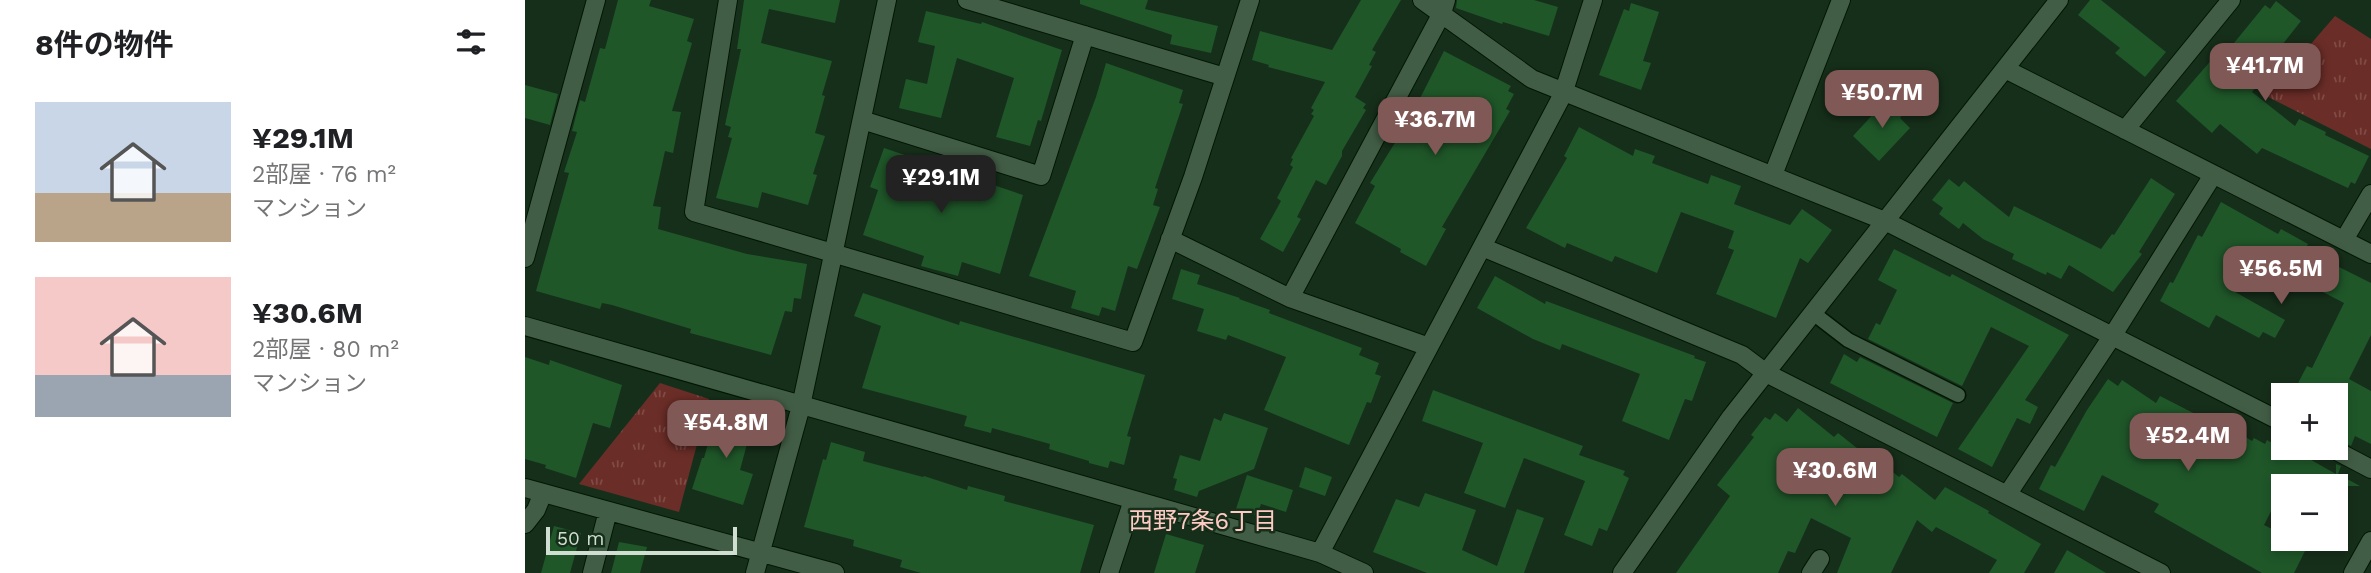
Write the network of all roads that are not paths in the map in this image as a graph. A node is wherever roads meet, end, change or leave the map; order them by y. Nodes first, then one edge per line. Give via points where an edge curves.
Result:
1 (596, 0) edge
2 (728, 0) edge
3 (887, 0) edge
4 (967, 0) edge
5 (1250, 0) edge
6 (1422, 0) edge
7 (1593, 0) edge
8 (1841, 0) edge
9 (2059, 0) edge
10 (2231, 0) edge
11 (1444, 7) edge
12 (1085, 35) junction
13 (2004, 69) junction
14 (1225, 77) junction
15 (1563, 94) junction
16 (862, 120) junction
17 (2125, 130) junction
18 (2213, 174) junction
19 (1773, 175) junction
20 (2371, 194) edge
21 (1885, 221) junction
22 (1170, 239) junction
23 (2344, 240) junction
24 (1482, 247) junction
25 (833, 254) junction
26 (2371, 254) edge
27 (525, 258) edge
28 (1290, 298) junction
29 (1813, 313) junction
30 (525, 326) edge
31 (2113, 335) junction
32 (1429, 348) junction
33 (1766, 373) junction
34 (1958, 395) dead end
35 (801, 406) junction
36 (2271, 417) edge
37 (2348, 457) edge
38 (2371, 469) edge
39 (525, 488) edge
40 (543, 493) junction
41 (2007, 495) junction
42 (1133, 500) junction
43 (608, 511) junction
44 (525, 524) edge
45 (2371, 541) edge
46 (761, 551) junction
47 (1320, 554) junction
48 (592, 573) edge
49 (755, 573) edge
50 (835, 573) edge
51 (1109, 573) edge
52 (1364, 573) edge
53 (1622, 573) edge
54 (2161, 573) edge
55 (2353, 573) edge

1 - 27 street
2 - 25 street via 694,212
3 - 16 street
4 - 12 street
5 - 14 street
6 - 11 street
7 - 15 street
8 - 19 street
9 - 13 street
10 - 17 street
11 - 15 street via 1532,79
11 - 28 street
12 - 14 street
12 - 16 street via 1041,176
13 - 17 street
13 - 21 street
14 - 22 street
15 - 19 street
15 - 24 street
16 - 25 street
17 - 18 street
18 - 23 street
18 - 31 street
19 - 21 street
20 - 23 street
21 - 29 street
21 - 31 street
22 - 25 street via 1133,342
22 - 28 street
23 - 26 street
24 - 32 street
24 - 33 street via 1742,355
25 - 35 street
28 - 32 street
29 - 33 street
29 - 34 lane via 1848,340
30 - 35 street
31 - 36 street
31 - 41 street
32 - 47 street
33 - 41 street
33 - 53 street
35 - 42 street
35 - 46 street
37 - 38 street
39 - 40 street
40 - 43 street
40 - 44 street
41 - 54 street
42 - 47 street
42 - 51 street
43 - 46 street
43 - 48 street
45 - 55 street
46 - 49 street
46 - 50 street
47 - 52 street

